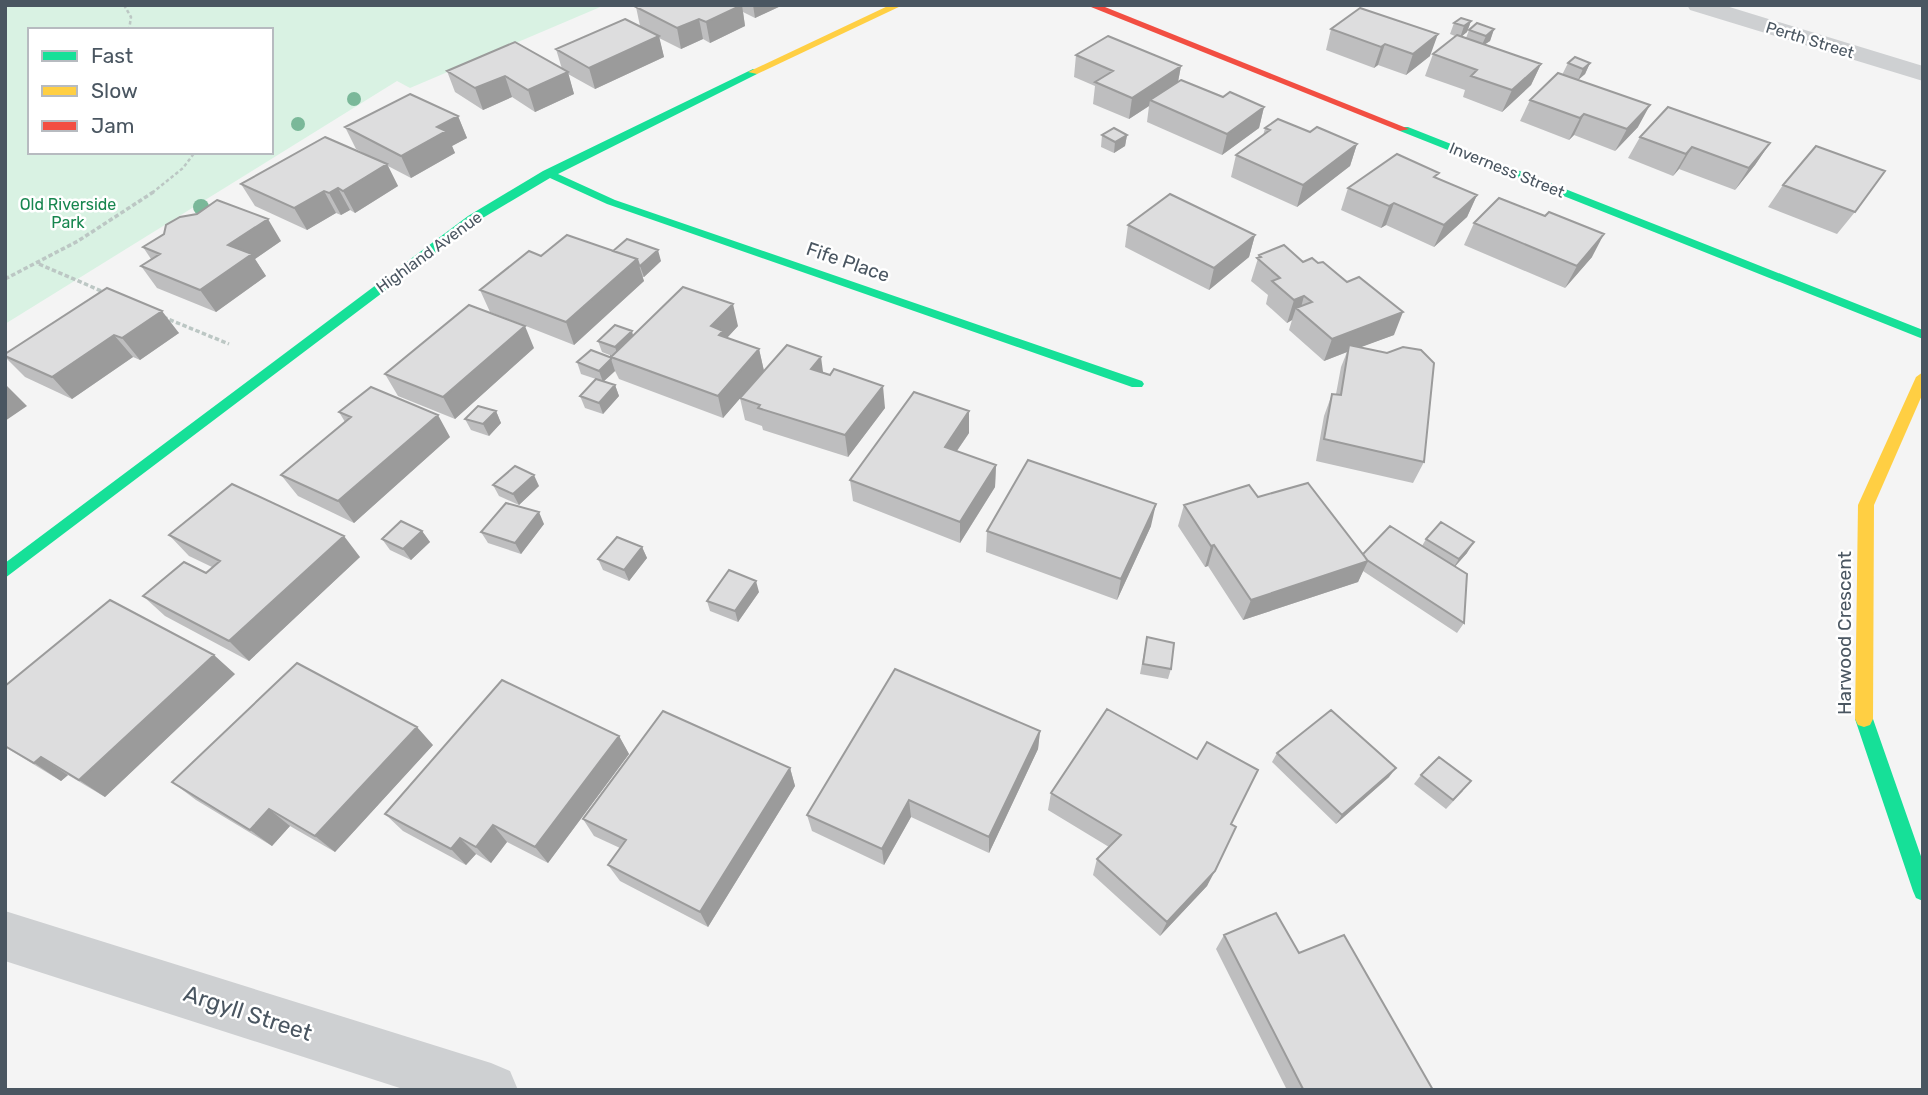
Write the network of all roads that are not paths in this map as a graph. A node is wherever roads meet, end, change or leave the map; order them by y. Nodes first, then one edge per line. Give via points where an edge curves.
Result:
1 (898, 5) edge
2 (1091, 5) edge
3 (1698, 5) edge
4 (1923, 74) edge
5 (547, 173) junction
6 (1923, 335) edge
7 (1923, 377) edge
8 (1137, 384) dead end
9 (5, 572) edge
10 (1923, 891) edge
11 (5, 936) edge
12 (491, 1090) edge

1 - 5 street, Highland Avenue
2 - 6 street, Inverness Street
3 - 4 street, Perth Street
5 - 8 street, Fife Place via 611,202
5 - 9 street, Highland Avenue via 472,219
7 - 10 street, Harwood Crescent via 1866,505 1864,709 1864,723
11 - 12 street, Argyll Street

